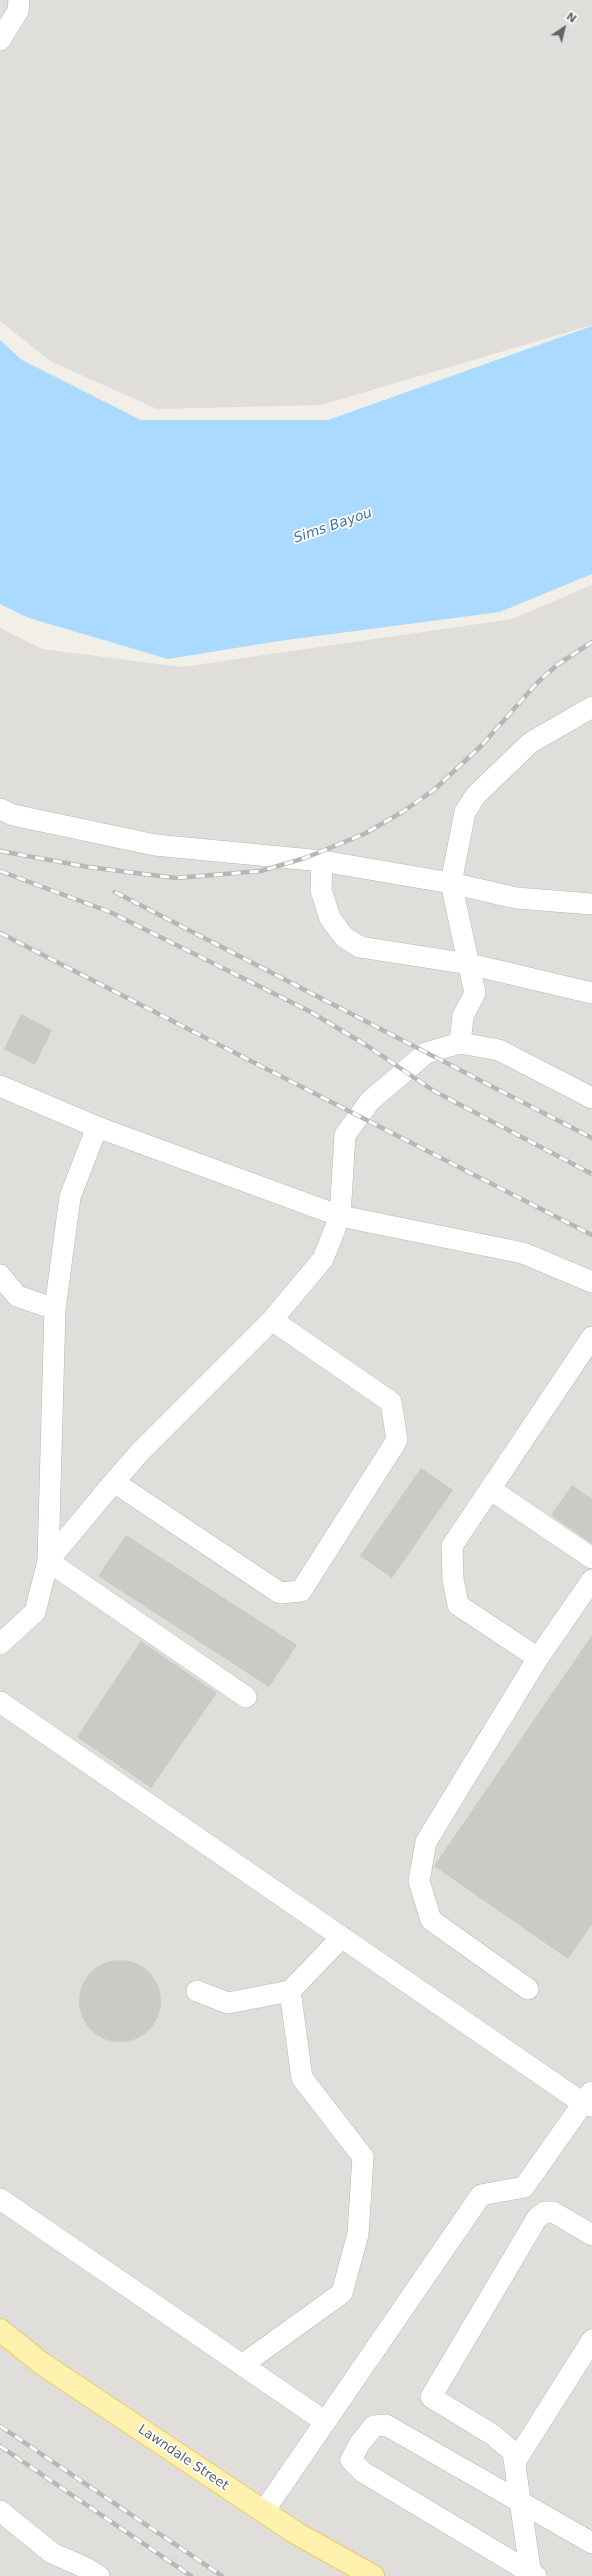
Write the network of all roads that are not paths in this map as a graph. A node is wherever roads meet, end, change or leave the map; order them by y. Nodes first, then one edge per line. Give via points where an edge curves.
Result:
1 (19, 0) edge
2 (0, 40) edge
3 (592, 707) edge
4 (0, 809) edge
5 (322, 861) junction
6 (451, 883) junction
7 (592, 904) edge
8 (469, 964) junction
9 (592, 993) edge
10 (460, 1043) junction
11 (0, 1086) edge
12 (592, 1098) edge
13 (97, 1127) junction
14 (340, 1216) junction
15 (0, 1275) edge
16 (592, 1282) edge
17 (55, 1309) junction
18 (272, 1320) junction
19 (592, 1337) edge
20 (114, 1482) junction
21 (490, 1489) junction
22 (592, 1558) edge
23 (48, 1561) junction
24 (592, 1580) edge
25 (0, 1644) edge
26 (538, 1658) junction
27 (246, 1697) dead end
28 (0, 1702) edge
29 (342, 1937) junction
30 (528, 1989) dead end
31 (196, 1991) dead end
32 (290, 1991) junction
33 (589, 2100) edge
34 (0, 2199) edge
35 (592, 2235) edge
36 (0, 2330) edge
37 (592, 2340) edge
38 (242, 2365) junction
39 (324, 2422) junction
40 (515, 2462) junction
41 (521, 2503) junction
42 (0, 2510) edge
43 (264, 2512) junction
44 (592, 2543) edge
45 (533, 2575) edge
46 (99, 2576) edge
47 (373, 2576) edge

1 - 2 lane via 18,11
3 - 6 lane via 530,743 476,795 462,821
4 - 5 lane via 13,815 155,845
5 - 6 lane
5 - 8 lane via 321,890 330,918 344,937 360,947
6 - 7 lane via 516,898
6 - 8 lane
8 - 9 lane
8 - 10 lane via 476,992 463,1016
10 - 12 lane via 499,1050
10 - 14 lane via 426,1053 404,1070 370,1101 345,1135
11 - 13 lane
13 - 14 lane
13 - 17 lane via 70,1197
14 - 16 lane via 523,1252
14 - 18 lane via 323,1259
15 - 17 lane via 17,1296
17 - 23 lane
18 - 20 lane via 139,1453
18 - 20 lane via 391,1402 397,1440 301,1591 280,1593
19 - 21 lane
20 - 23 lane
21 - 22 lane
21 - 26 lane via 452,1546 453,1578 458,1605
23 - 25 lane via 35,1612
23 - 27 lane
24 - 26 lane
26 - 30 lane via 426,1842 419,1881 431,1920
28 - 29 lane
29 - 32 lane
29 - 33 lane
31 - 32 lane via 228,2003
32 - 38 lane via 302,2078 362,2157 358,2234 342,2293
33 - 39 lane via 524,2187 481,2196
34 - 38 lane
35 - 40 lane via 553,2212 545,2212 537,2218 431,2398 493,2435 513,2452
36 - 43 main road, Lawndale Street via 41,2363
37 - 40 lane
38 - 39 lane
39 - 43 lane
40 - 41 lane
41 - 44 lane
41 - 45 lane
41 - 45 lane via 386,2425 374,2426 351,2460 363,2472
42 - 46 lane via 52,2553
43 - 47 main road, Lawndale Street

